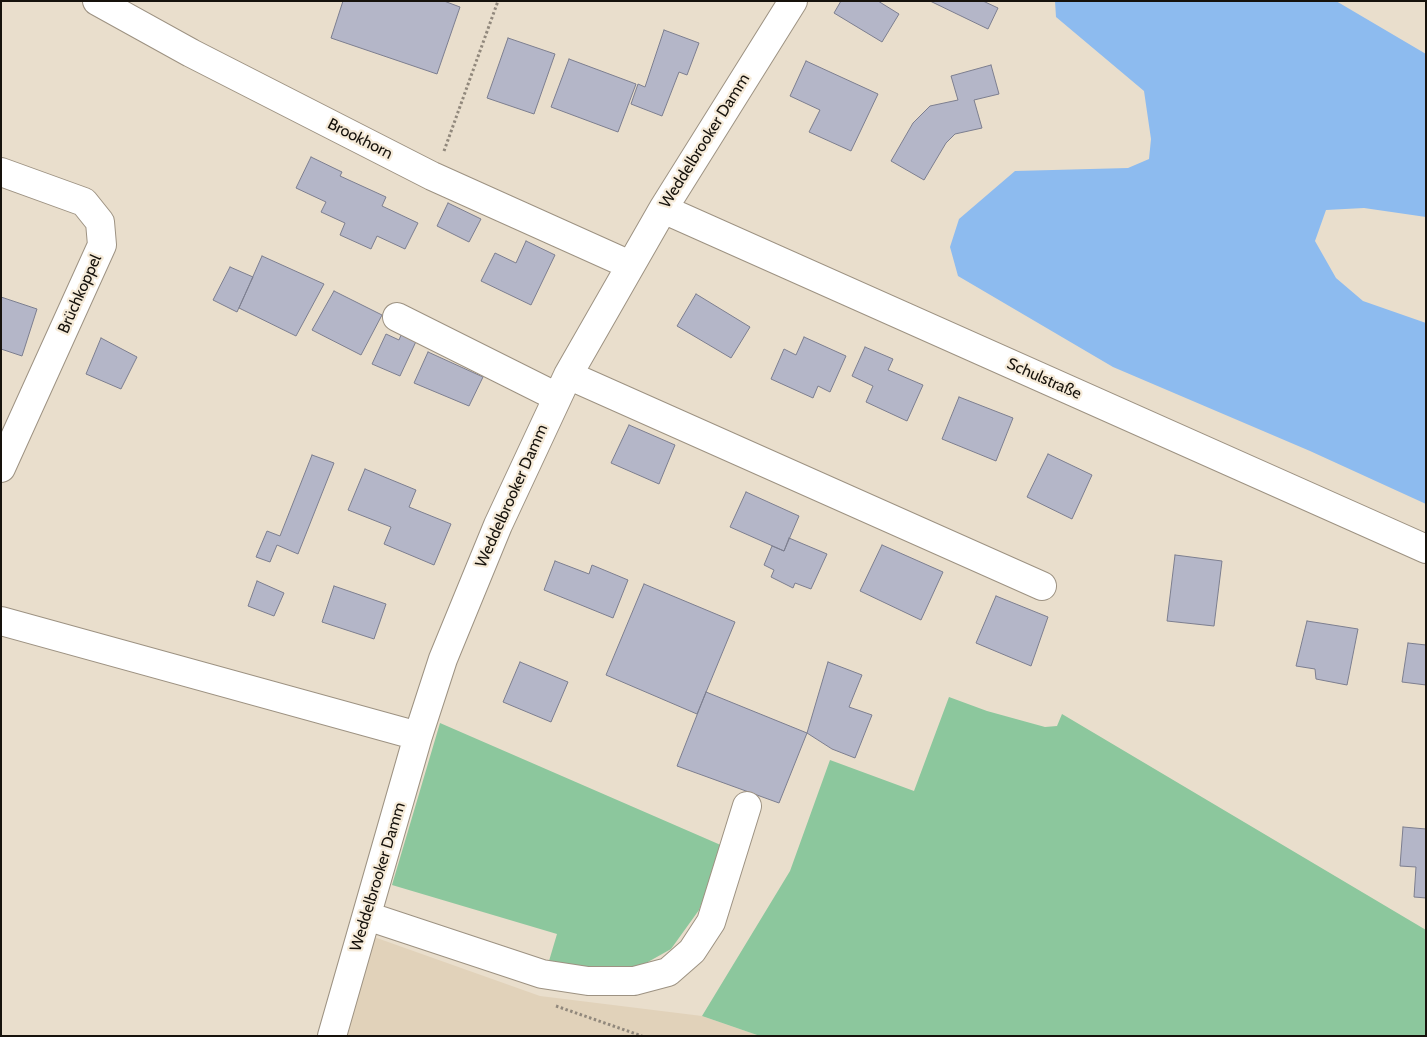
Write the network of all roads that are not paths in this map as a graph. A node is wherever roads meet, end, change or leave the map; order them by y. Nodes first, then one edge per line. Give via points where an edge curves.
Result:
1 (97, 1) edge
2 (793, 1) edge
3 (1, 172) edge
4 (663, 209) junction
5 (630, 265) junction
6 (397, 317) dead end
7 (562, 386) junction
8 (1, 468) edge
9 (1426, 549) edge
10 (1042, 586) dead end
11 (1, 621) edge
12 (418, 736) junction
13 (747, 806) dead end
14 (367, 916) junction
15 (332, 1036) edge

1 - 5 street, Brookhorn via 199,58 432,176
2 - 4 street, Weddelbrooker Damm
3 - 8 street, Brüchkoppel via 84,202 100,222 102,245
4 - 5 street, Weddelbrooker Damm
4 - 9 street, Schulstraße
5 - 7 street, Weddelbrooker Damm
6 - 7 street
7 - 10 street
7 - 12 street, Weddelbrooker Damm via 498,524 450,641
11 - 12 street
12 - 14 street, Weddelbrooker Damm
13 - 14 street via 711,922 692,951 668,972 634,981 588,981 542,974
14 - 15 street, Weddelbrooker Damm

